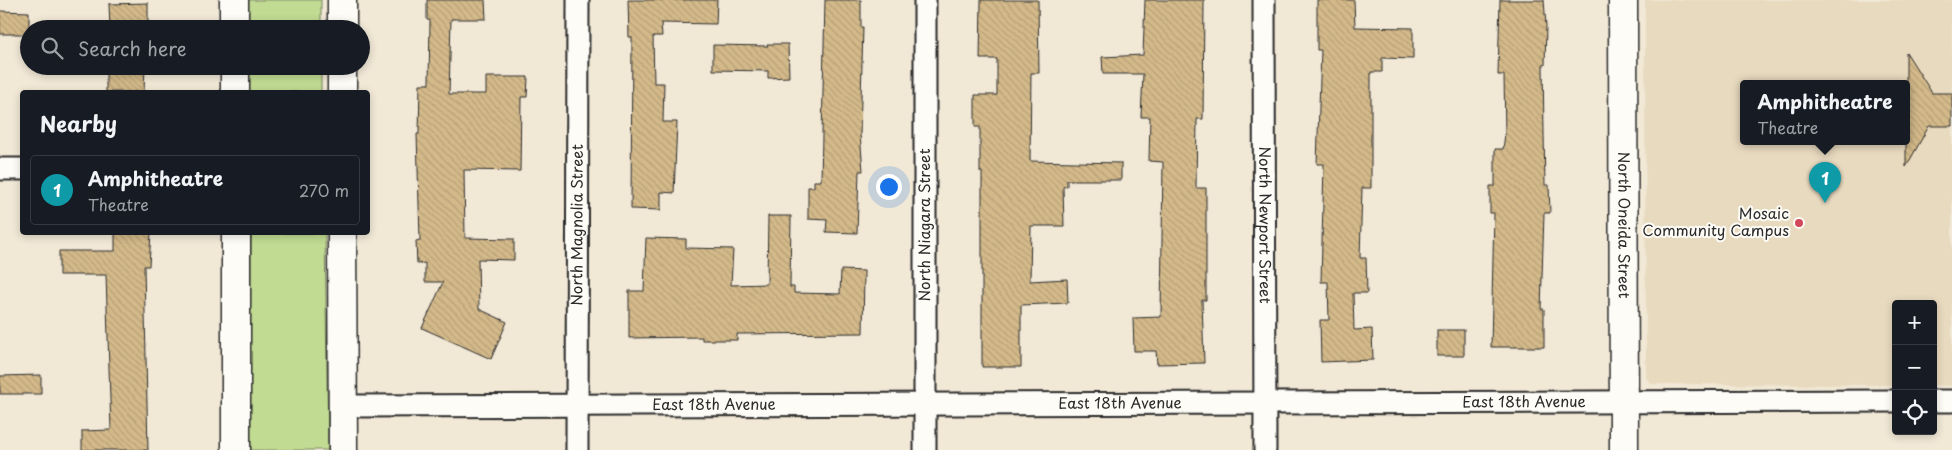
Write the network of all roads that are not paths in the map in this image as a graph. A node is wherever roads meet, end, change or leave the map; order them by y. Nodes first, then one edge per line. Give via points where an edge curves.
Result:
1 (234, 0) edge
2 (342, 0) edge
3 (578, 0) edge
4 (924, 0) edge
5 (1264, 0) edge
6 (1623, 0) edge
7 (234, 20) edge
8 (342, 20) edge
9 (235, 75) edge
10 (342, 75) edge
11 (235, 90) edge
12 (342, 90) edge
13 (0, 169) edge
14 (20, 169) edge
15 (236, 235) edge
16 (342, 235) edge
17 (1623, 401) junction
18 (1892, 401) edge
19 (1937, 401) edge
20 (1952, 401) edge
21 (1266, 403) junction
22 (925, 404) junction
23 (578, 405) junction
24 (342, 406) junction
25 (236, 450) edge
26 (343, 450) edge
27 (578, 450) edge
28 (925, 450) edge
29 (1265, 450) edge
30 (1624, 450) edge

1 - 7 main road
2 - 8 main road
3 - 23 street, North Magnolia Street
4 - 22 street, North Niagara Street
5 - 21 street, North Newport Street
6 - 17 main road, North Oneida Street
9 - 11 main road
10 - 12 main road
13 - 14 street
15 - 25 main road
16 - 24 main road
17 - 18 street, East 18th Avenue
17 - 21 street, East 18th Avenue
17 - 30 main road, North Oneida Street
19 - 20 street
21 - 22 street, East 18th Avenue
21 - 29 street, North Newport Street
22 - 23 street, East 18th Avenue
22 - 28 street, North Niagara Street
23 - 24 street, East 18th Avenue
23 - 27 street, North Magnolia Street
24 - 26 main road

